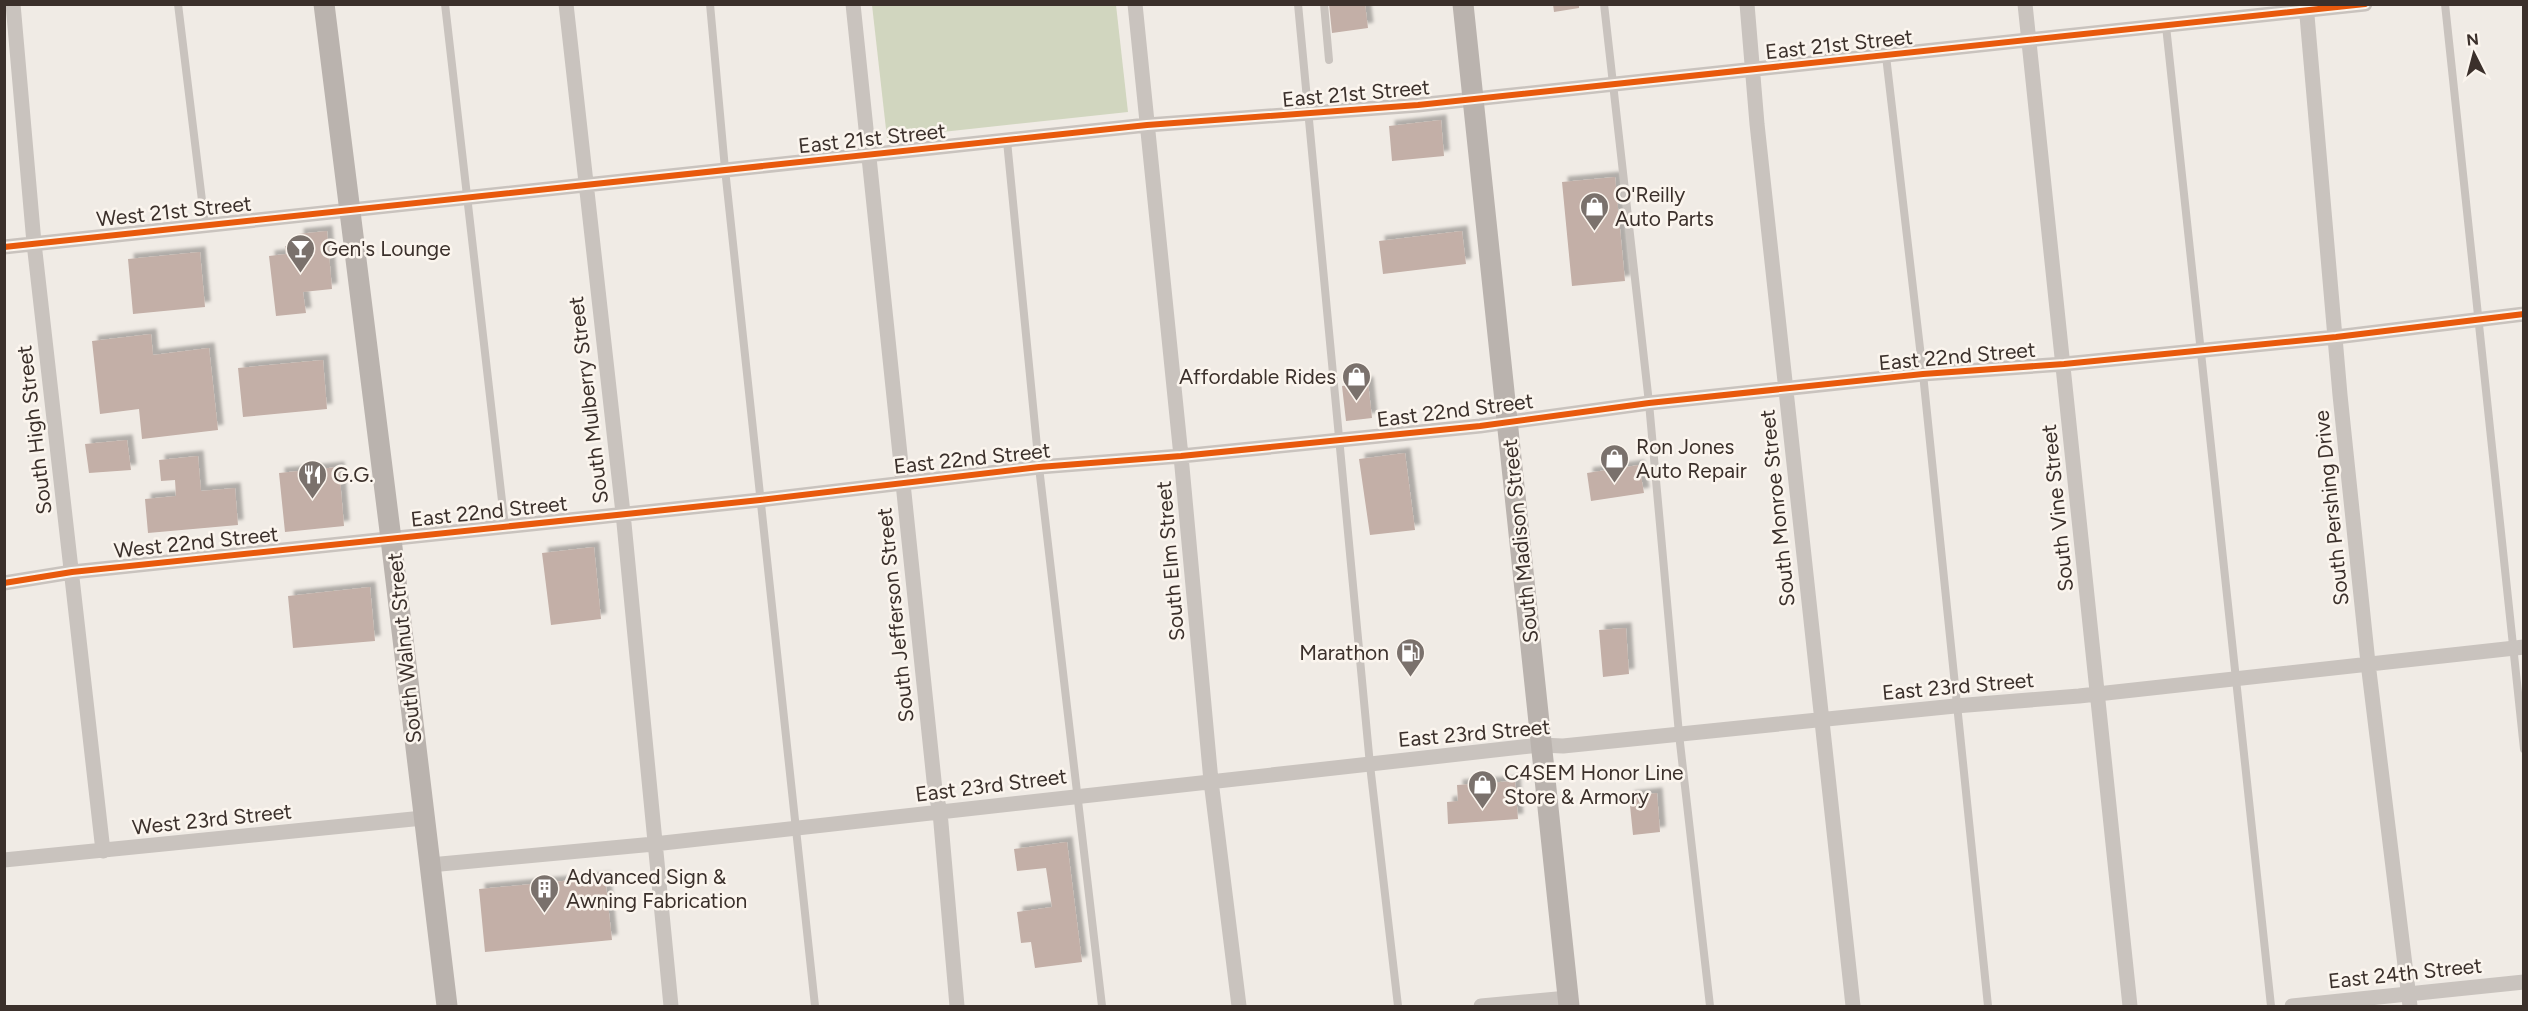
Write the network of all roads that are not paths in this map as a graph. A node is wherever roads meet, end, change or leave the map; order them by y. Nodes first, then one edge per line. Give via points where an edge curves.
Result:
1 (13, 4) edge
2 (178, 4) edge
3 (324, 4) edge
4 (445, 4) edge
5 (566, 4) edge
6 (710, 4) edge
7 (853, 4) edge
8 (1135, 4) edge
9 (1298, 4) edge
10 (1324, 4) edge
11 (1463, 4) edge
12 (1604, 4) edge
13 (1747, 4) edge
14 (2025, 4) edge
15 (2365, 4) edge
16 (2445, 4) edge
17 (2306, 8) edge
18 (2166, 26) junction
19 (2029, 42) junction
20 (1886, 56) junction
21 (1329, 60) dead end
22 (1753, 70) junction
23 (1612, 84) junction
24 (1472, 99) junction
25 (1309, 114) junction
26 (1147, 125) junction
27 (1006, 141) junction
28 (869, 156) junction
29 (724, 169) junction
30 (585, 184) junction
31 (467, 196) junction
32 (348, 209) junction
33 (205, 225) junction
34 (34, 243) junction
35 (4, 247) edge
36 (2523, 314) edge
37 (2477, 320) junction
38 (2336, 337) junction
39 (2202, 349) junction
40 (2064, 364) junction
41 (1923, 374) junction
42 (1785, 390) junction
43 (1648, 403) junction
44 (1508, 421) junction
45 (1340, 439) junction
46 (1181, 456) junction
47 (1039, 467) junction
48 (902, 482) junction
49 (760, 500) junction
50 (623, 513) junction
51 (505, 527) junction
52 (391, 539) junction
53 (72, 572) junction
54 (4, 583) edge
55 (2518, 648) edge
56 (2368, 663) junction
57 (2237, 679) junction
58 (2097, 694) junction
59 (1955, 705) junction
60 (1821, 720) junction
61 (1679, 734) junction
62 (1540, 745) junction
63 (2523, 749) edge
64 (1370, 765) junction
65 (1211, 780) junction
66 (1077, 796) junction
67 (940, 812) junction
68 (423, 818) junction
69 (795, 828) junction
70 (654, 844) junction
71 (103, 851) junction
72 (4, 860) edge
73 (430, 865) junction
74 (2523, 982) edge
75 (2409, 1000) edge
76 (1568, 1002) edge
77 (447, 1006) edge
78 (671, 1006) edge
79 (815, 1006) edge
80 (957, 1006) edge
81 (1102, 1006) edge
82 (1239, 1006) edge
83 (1398, 1006) edge
84 (1481, 1006) edge
85 (1710, 1006) edge
86 (1853, 1006) edge
87 (1988, 1006) edge
88 (2130, 1006) edge
89 (2271, 1006) edge
90 (2292, 1006) edge

1 - 34 street, South High Street
2 - 33 lane
3 - 32 main road, South Walnut Street
4 - 31 lane
5 - 30 street, South Mulberry Street
6 - 29 lane
7 - 28 street, South Jefferson Street
8 - 26 street, South Elm Street
9 - 25 lane
10 - 21 lane
11 - 24 main road, South Madison Street
12 - 23 lane
13 - 22 street, South Monroe Street
14 - 19 street, South Vine Street
15 - 17 street, East 21st Street
16 - 37 lane
17 - 18 street, East 21st Street
17 - 38 street, South Pershing Drive
18 - 19 street, East 21st Street
18 - 39 lane
19 - 20 street, East 21st Street
19 - 40 street, South Vine Street
20 - 22 street, East 21st Street
20 - 41 lane
22 - 23 street, East 21st Street
22 - 42 street, South Monroe Street
23 - 24 street, East 21st Street
23 - 43 lane
24 - 25 street, East 21st Street
24 - 44 main road, South Madison Street
25 - 26 street, East 21st Street
25 - 45 lane
26 - 27 street, East 21st Street
26 - 46 street, South Elm Street
27 - 28 street, East 21st Street
27 - 47 lane
28 - 29 street, East 21st Street
28 - 48 street, South Jefferson Street
29 - 30 street, East 21st Street
29 - 49 lane
30 - 31 street, East 21st Street
30 - 50 street, South Mulberry Street
31 - 32 street, East 21st Street
31 - 51 lane
32 - 33 street, West 21st Street
32 - 52 main road, South Walnut Street
33 - 34 street, West 21st Street
34 - 35 street, West 21st Street
34 - 53 street, South High Street
36 - 37 street, East 22nd Street
37 - 38 street, East 22nd Street
37 - 55 lane
38 - 39 street, East 22nd Street
38 - 56 street, South Pershing Drive
39 - 40 street, East 22nd Street
39 - 57 lane
40 - 41 street, East 22nd Street
40 - 58 street, South Vine Street
41 - 42 street, East 22nd Street
41 - 59 lane
42 - 43 street, East 22nd Street
42 - 60 street, South Monroe Street
43 - 44 street, East 22nd Street
43 - 61 lane
44 - 45 street, East 22nd Street
44 - 62 main road, South Madison Street
45 - 46 street, East 22nd Street
45 - 64 lane
46 - 47 street, East 22nd Street
46 - 65 street, South Elm Street
47 - 48 street, East 22nd Street
47 - 66 lane
48 - 49 street, East 22nd Street
48 - 67 street, South Jefferson Street
49 - 50 street, East 22nd Street
49 - 69 lane
50 - 51 street, East 22nd Street
50 - 70 street, South Mulberry Street
51 - 52 street, East 22nd Street
52 - 53 street, West 22nd Street
52 - 68 main road, South Walnut Street
53 - 54 street, West 22nd Street
53 - 71 street, South High Street
55 - 56 street, East 23rd Street
55 - 63 lane
56 - 57 street, East 23rd Street
56 - 75 street, South Pershing Drive
57 - 58 street, East 23rd Street
57 - 89 lane
58 - 59 street, East 23rd Street
58 - 88 street, South Vine Street
59 - 60 street, East 23rd Street
59 - 87 lane
60 - 61 street, East 23rd Street
60 - 86 street, South Monroe Street
61 - 62 street, East 23rd Street
61 - 85 lane
62 - 64 street, East 23rd Street
62 - 76 main road, South Madison Street
64 - 65 street, East 23rd Street
64 - 83 lane
65 - 66 street, East 23rd Street
65 - 82 street, South Elm Street
66 - 67 street, East 23rd Street
66 - 81 lane
67 - 69 street, East 23rd Street
67 - 80 street, South Jefferson Street
68 - 71 street, West 23rd Street
68 - 73 main road, South Walnut Street
69 - 70 street, East 23rd Street
69 - 79 lane
70 - 73 street, East 23rd Street
70 - 78 street, South Mulberry Street
71 - 72 street, West 23rd Street
73 - 77 main road, South Walnut Street
74 - 75 street, East 24th Street
75 - 90 street, East 24th Street
76 - 84 street

